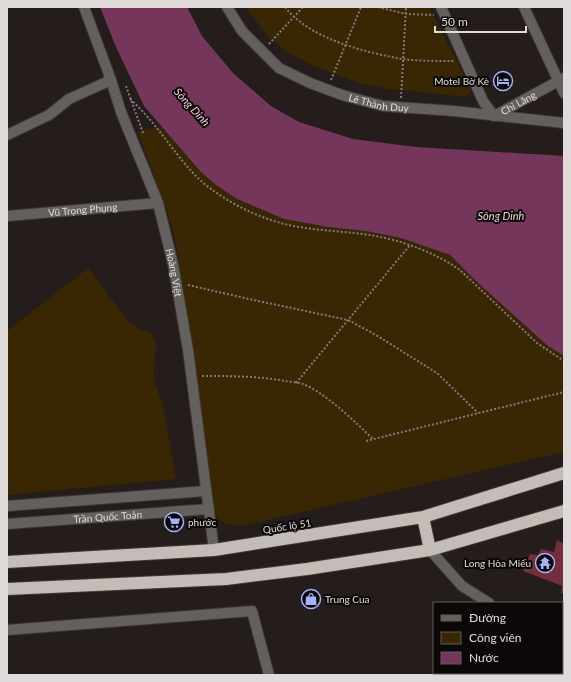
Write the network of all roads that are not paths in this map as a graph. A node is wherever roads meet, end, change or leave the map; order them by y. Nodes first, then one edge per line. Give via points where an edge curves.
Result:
1 (84, 7) edge
2 (228, 7) edge
3 (524, 7) edge
4 (443, 11) edge
5 (561, 79) edge
6 (111, 80) junction
7 (564, 93) edge
8 (494, 116) junction
9 (564, 123) edge
10 (7, 135) edge
11 (158, 203) junction
12 (7, 216) edge
13 (564, 473) edge
14 (206, 491) junction
15 (7, 506) edge
16 (209, 509) junction
17 (564, 511) edge
18 (423, 517) junction
19 (7, 524) edge
20 (214, 550) junction
21 (430, 550) junction
22 (7, 562) edge
23 (7, 589) edge
24 (487, 602) edge
25 (7, 630) edge
26 (269, 675) edge

1 - 6 street, Hoàng Việt
2 - 8 street, Lê Thành Duy via 242,31 279,68 310,83 383,106
3 - 5 street
4 - 8 street, Chi Lăng via 483,101
5 - 7 street
5 - 8 street, Chi Lăng
6 - 10 street via 69,99 49,115
6 - 11 street, Hoàng Việt via 121,112
8 - 9 street, Lê Thành Duy
11 - 12 street, Vũ Trọng Phụng
11 - 14 street, Hoàng Việt via 173,264 188,350
13 - 18 highway, Quốc lộ 51
14 - 15 street, Trần Quốc Toản
14 - 16 street, Hoàng Việt
16 - 19 street, Trần Quốc Toản
16 - 20 street, Hoàng Việt
17 - 21 highway
18 - 20 highway, Quốc lộ 51
18 - 21 highway
20 - 22 highway, Quốc lộ 51
21 - 23 highway via 226,579
21 - 24 street via 462,586
25 - 26 street via 252,611

